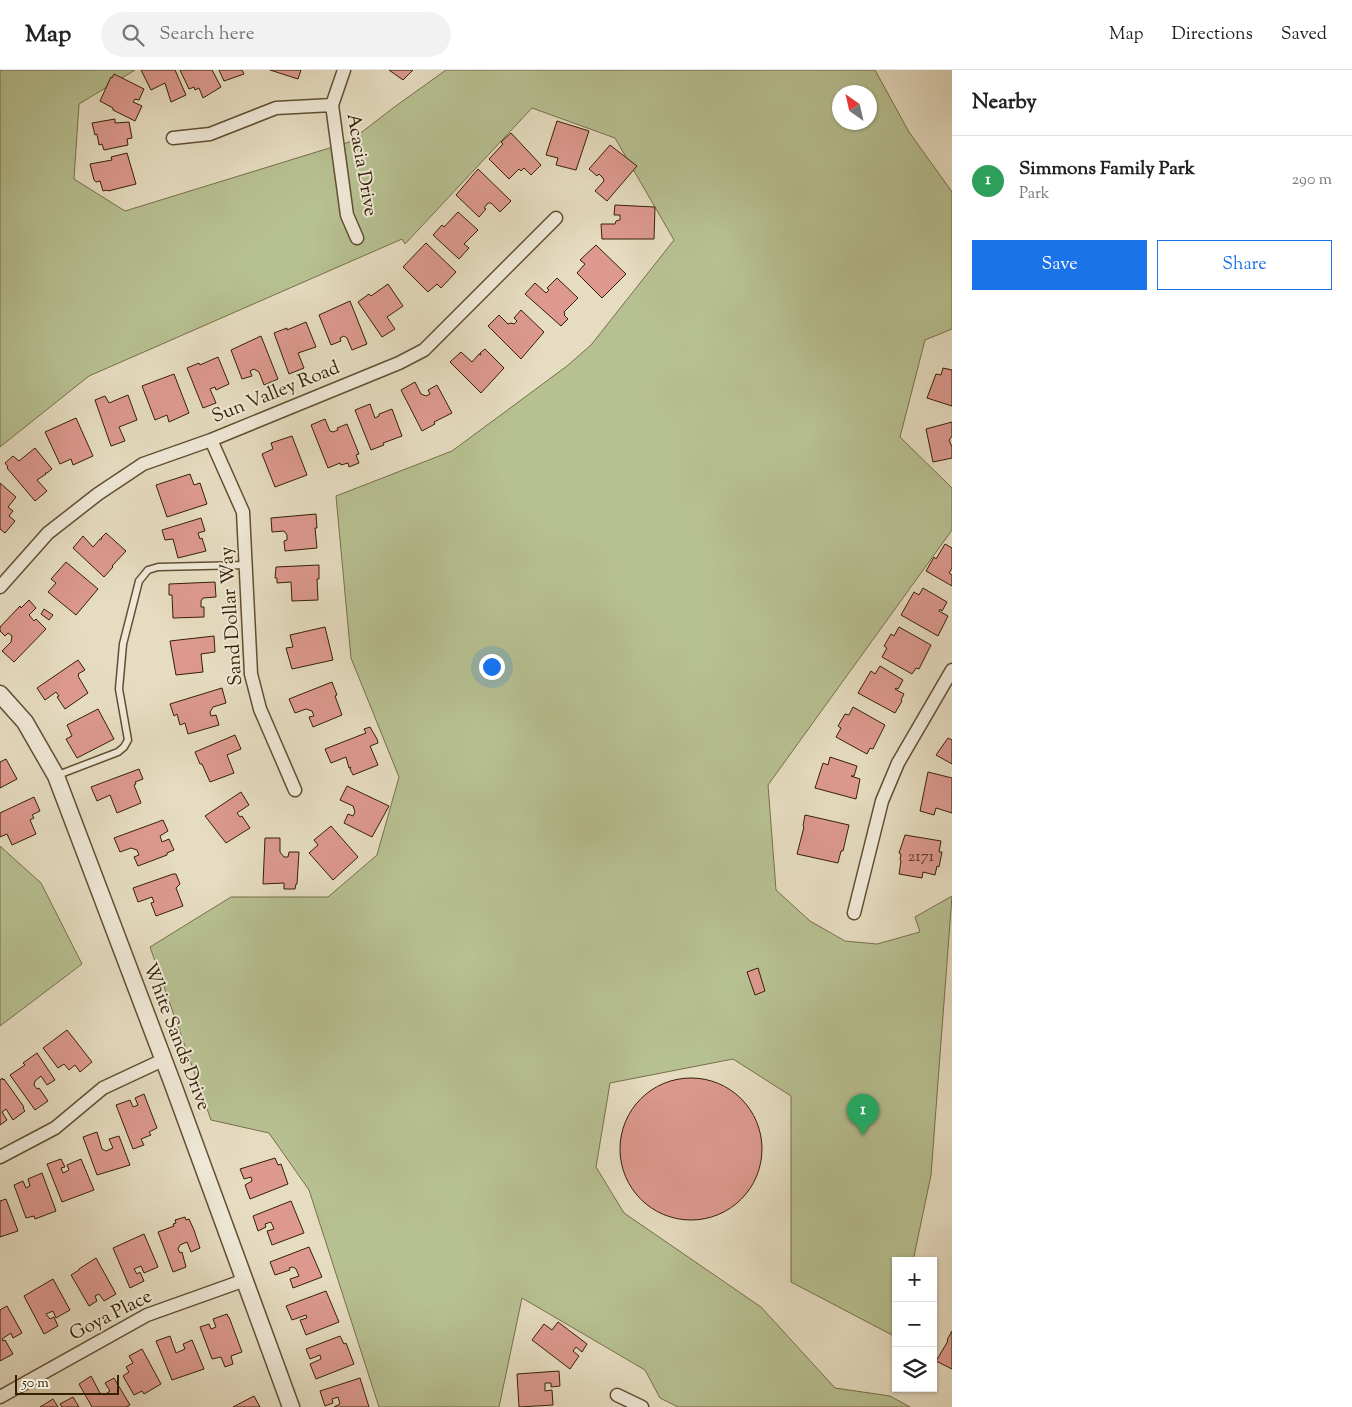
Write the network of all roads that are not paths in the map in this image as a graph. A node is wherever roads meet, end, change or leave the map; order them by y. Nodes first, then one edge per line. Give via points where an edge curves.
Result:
1 (344, 70) edge
2 (332, 105) junction
3 (172, 138) dead end
4 (556, 218) dead end
5 (357, 238) dead end
6 (211, 440) junction
7 (246, 565) junction
8 (0, 587) edge
9 (952, 670) edge
10 (0, 694) edge
11 (56, 776) junction
12 (295, 790) dead end
13 (854, 913) dead end
14 (163, 1060) junction
15 (0, 1157) edge
16 (245, 1280) junction
17 (617, 1395) dead end
18 (0, 1397) edge
19 (291, 1407) edge
20 (642, 1407) edge

1 - 2 street, Acacia Drive
2 - 3 street via 276,108 210,134
2 - 5 street, Acacia Drive via 348,215
4 - 6 street, Sun Valley Road via 424,350
6 - 7 street, Sand Dollar Way via 243,512
6 - 8 street, Sun Valley Road via 143,464 98,494 48,533
7 - 11 lane via 148,570 139,581 123,644 118,689 128,740 118,752
7 - 12 street, Sand Dollar Way via 251,674 260,710
9 - 13 street via 898,764 882,801
10 - 11 street, White Sands Drive via 25,722
11 - 14 street, White Sands Drive
14 - 15 street via 103,1088 55,1128
14 - 16 street, White Sands Drive
16 - 18 street, Goya Place via 147,1315
16 - 19 street, White Sands Drive
17 - 20 street

